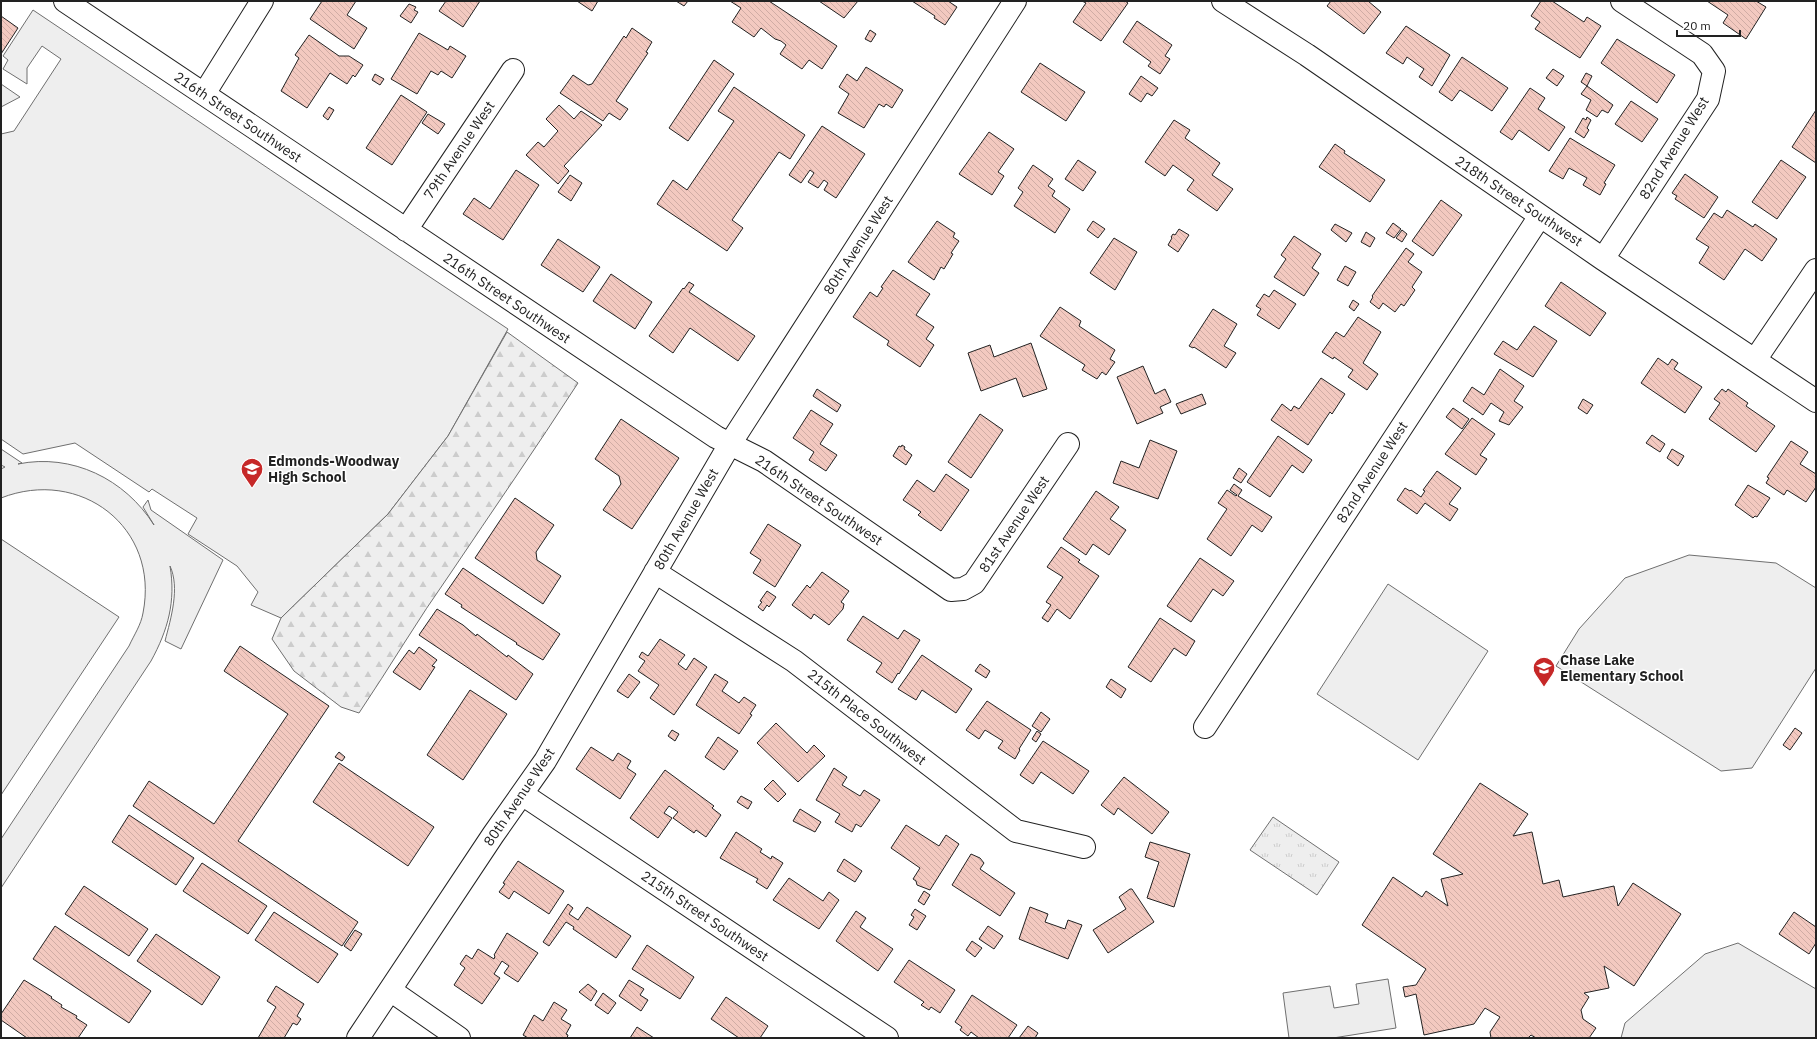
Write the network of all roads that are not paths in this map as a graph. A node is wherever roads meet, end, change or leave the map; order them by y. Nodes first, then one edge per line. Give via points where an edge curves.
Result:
1 (65, 1) edge
2 (262, 1) edge
3 (1015, 1) edge
4 (1223, 1) edge
5 (1622, 1) edge
6 (513, 70) dead end
7 (204, 94) junction
8 (1540, 216) junction
9 (406, 230) junction
10 (1603, 259) junction
11 (1816, 270) edge
12 (1755, 360) junction
13 (1816, 401) edge
14 (730, 444) junction
15 (1068, 444) dead end
16 (655, 572) junction
17 (951, 590) joint
18 (1205, 727) dead end
19 (522, 794) junction
20 (1084, 847) dead end
21 (390, 990) junction
22 (358, 1038) edge
23 (460, 1038) edge
24 (887, 1038) edge

1 - 7 street, 216th Street Southwest
2 - 7 street
3 - 14 street, 80th Avenue West
4 - 8 street, 218th Street Southwest
5 - 10 street, 82nd Avenue West via 1702,54 1714,71 1708,98
6 - 9 street, 79th Avenue West
7 - 9 street, 216th Street Southwest
8 - 10 street, 218th Street Southwest
8 - 18 street, 82nd Avenue West
9 - 14 street, 216th Street Southwest
10 - 12 street, 218th Street Southwest
11 - 12 street
12 - 13 street, 218th Street Southwest
14 - 16 street, 80th Avenue West
14 - 17 street, 216th Street Southwest via 764,461
15 - 17 street, 81st Avenue West via 974,583 963,589
16 - 19 street, 80th Avenue West via 549,754
16 - 20 street, 215th Place Southwest via 794,660 1016,831
19 - 21 street, 80th Avenue West
19 - 24 street, 215th Street Southwest
21 - 22 street, 80th Avenue West
21 - 23 street

